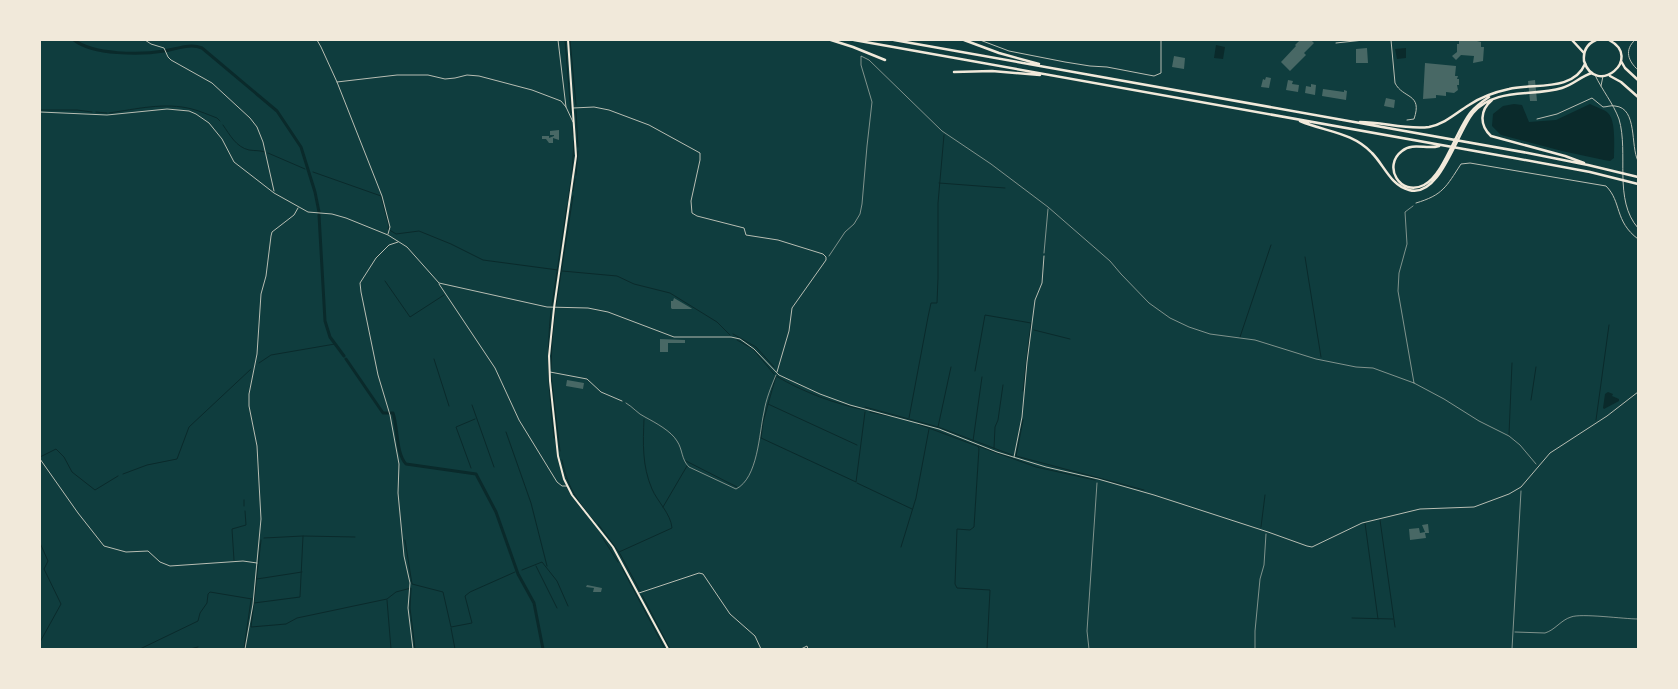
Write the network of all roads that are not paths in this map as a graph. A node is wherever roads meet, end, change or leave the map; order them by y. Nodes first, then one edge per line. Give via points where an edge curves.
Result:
1 (145, 40) edge
2 (317, 40) edge
3 (558, 40) edge
4 (568, 40) edge
5 (830, 40) edge
6 (854, 40) edge
7 (894, 40) edge
8 (964, 40) edge
9 (980, 40) edge
10 (1161, 40) edge
11 (1364, 40) edge
12 (1391, 40) edge
13 (1572, 40) edge
14 (1596, 40) edge
15 (1609, 40) edge
16 (1635, 40) edge
17 (1615, 42) edge
18 (1336, 43) dead end
19 (1584, 53) junction
20 (885, 60) dead end
21 (1621, 60) junction
22 (1585, 64) junction
23 (1050, 68) junction
24 (1638, 70) edge
25 (954, 72) dead end
26 (1593, 74) junction
27 (1048, 75) junction
28 (1608, 75) junction
29 (1603, 76) junction
30 (1638, 80) edge
31 (337, 82) junction
32 (1601, 87) junction
33 (1492, 94) junction
34 (1638, 97) edge
35 (1494, 99) junction
36 (1612, 105) junction
37 (566, 107) junction
38 (573, 108) junction
39 (40, 112) edge
40 (1537, 118) dead end
41 (1294, 119) junction
42 (1407, 120) dead end
43 (1353, 122) junction
44 (574, 125) junction
45 (1461, 130) junction
46 (1441, 145) junction
47 (1447, 158) junction
48 (1638, 161) edge
49 (1588, 165) junction
50 (1638, 177) edge
51 (1638, 184) edge
52 (274, 193) junction
53 (1416, 203) road end
54 (299, 208) junction
55 (1638, 228) edge
56 (388, 234) junction
57 (1638, 239) edge
58 (399, 242) junction
59 (1044, 256) road end
60 (439, 283) junction
61 (554, 308) junction
62 (550, 372) junction
63 (776, 373) junction
64 (1638, 392) edge
65 (622, 401) road end
66 (1014, 458) junction
67 (40, 459) edge
68 (567, 486) junction
69 (257, 562) junction
70 (638, 594) junction
71 (245, 649) edge
72 (413, 649) edge
73 (668, 649) edge
74 (762, 649) edge
75 (801, 649) edge
76 (808, 649) edge

1 - 52 street via 165,50 171,60 212,83 250,118 263,142
2 - 31 street
3 - 37 street
4 - 38 main road
5 - 20 main road
6 - 27 main road
7 - 23 main road
8 - 23 main road
9 - 10 street via 1009,51 1154,76 1161,74
11 - 18 street
12 - 42 street via 1395,83 1415,100 1414,118
13 - 19 main road
14 - 19 main road
15 - 17 main road
16 - 24 street via 1628,51
17 - 21 main road via 1621,52
19 - 22 main road
21 - 28 main road via 1616,71
21 - 30 main road
22 - 26 main road
22 - 33 main road via 1580,73 1568,81
23 - 43 main road
25 - 27 main road
26 - 29 main road
26 - 32 street
26 - 35 main road via 1559,89
27 - 41 main road
28 - 29 main road
28 - 34 main road
29 - 32 street
31 - 37 street via 398,75 428,75 445,79 473,75 532,90
31 - 56 street via 382,196 390,230
32 - 36 street
33 - 43 main road via 1430,126
33 - 45 main road via 1472,111
35 - 45 main road via 1475,111
35 - 49 main road via 1482,116 1484,128 1491,136
36 - 40 street via 1602,107 1592,98 1557,114
36 - 48 street via 1624,109 1630,118
36 - 55 street via 1622,136 1624,192 1630,215
37 - 44 street
38 - 44 main road
38 - 63 street via 594,106 649,124 700,153 691,201 692,213 697,216 744,228 746,235 778,240 826,256 792,308 789,331
39 - 52 street via 107,115 167,109 189,111 209,123 238,166
41 - 46 main road
41 - 47 main road via 1358,141 1375,155 1398,186 1409,191 1420,191 1429,185
43 - 49 main road
44 - 61 main road via 574,178
45 - 47 main road
46 - 47 main road via 1434,148 1409,147 1402,151 1395,160 1394,174 1406,186 1422,186
46 - 51 main road
49 - 50 main road
52 - 54 street
53 - 57 street via 1437,196 1461,164 1470,163 1606,186 1613,195 1622,222
54 - 56 street via 346,218
54 - 69 street via 271,236 249,394 261,498
56 - 58 street
58 - 60 street
58 - 72 street via 382,250 360,283 399,464 398,493 410,586 408,608
59 - 66 street
60 - 61 street
60 - 68 street via 495,368 519,420 557,482
61 - 62 main road
61 - 63 street via 588,308 608,312 674,337 740,339
62 - 65 street via 587,379 601,392
62 - 68 main road via 558,456
63 - 66 street via 850,405 939,430
64 - 66 street via 1550,453 1521,487 1494,501 1474,507 1420,509 1362,523 1312,547 1154,494
67 - 69 street via 104,546 126,552 148,551 170,566
68 - 70 main road via 580,508 608,540
69 - 71 street
70 - 73 main road
70 - 74 street via 703,574 730,614 755,636
75 - 76 street via 807,646

